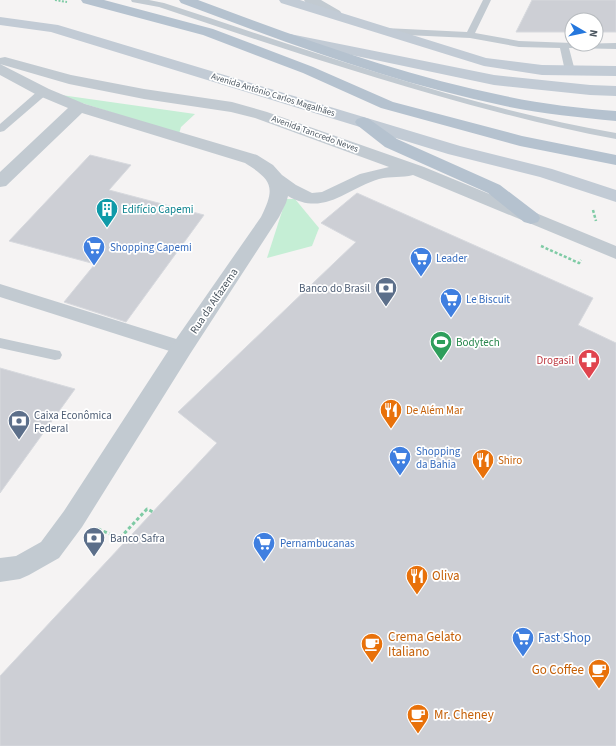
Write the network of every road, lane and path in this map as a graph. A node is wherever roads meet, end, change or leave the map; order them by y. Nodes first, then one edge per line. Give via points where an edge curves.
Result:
1 (88, 0) edge
2 (135, 0) edge
3 (151, 0) edge
4 (186, 0) edge
5 (277, 0) edge
6 (286, 0) edge
7 (311, 0) edge
8 (487, 0) edge
9 (161, 5) junction
10 (0, 13) edge
11 (335, 14) junction
12 (0, 21) edge
13 (53, 28) junction
14 (384, 31) junction
15 (277, 35) junction
16 (470, 35) junction
17 (564, 46) edge
18 (604, 46) edge
19 (616, 46) edge
20 (565, 52) edge
21 (0, 59) edge
22 (0, 69) edge
23 (447, 71) junction
24 (570, 71) junction
25 (616, 71) edge
26 (616, 91) edge
27 (43, 92) junction
28 (79, 107) junction
29 (616, 116) edge
30 (363, 122) junction
31 (0, 129) edge
32 (616, 136) edge
33 (616, 160) edge
34 (418, 171) junction
35 (276, 179) junction
36 (0, 182) edge
37 (616, 196) edge
38 (531, 218) junction
39 (616, 253) edge
40 (0, 290) edge
41 (0, 343) edge
42 (182, 348) junction
43 (55, 355) dead end
44 (152, 512) dead end
45 (73, 519) junction
46 (0, 570) edge

1 - 33 main road via 208,32 308,70 387,105 520,141
2 - 9 lane
3 - 9 lane
4 - 15 main road
5 - 23 main road via 384,50
6 - 11 main road
7 - 11 street
8 - 16 lane
9 - 32 lane via 425,90
10 - 13 main road
11 - 14 main road
12 - 13 main road, Avenida Antônio Carlos Magalhães
13 - 30 main road, Avenida Antônio Carlos Magalhães
14 - 16 lane
14 - 24 main road via 484,62
15 - 23 main road
15 - 29 main road via 450,88 529,106
16 - 17 lane via 519,44
18 - 19 lane
20 - 24 lane
21 - 34 street, Avenida Tancredo Neves via 69,79 144,94 232,107
22 - 27 street
23 - 26 main road via 523,84
24 - 25 main road
27 - 28 street
27 - 31 lane
28 - 35 street via 251,159 267,168
28 - 36 street
30 - 37 main road, Avenida Antônio Carlos Magalhães via 454,150 546,173
30 - 38 main road via 391,143 494,189
34 - 35 street via 399,170 371,176 332,196 318,199 294,192
34 - 38 street, Avenida Tancredo Neves
35 - 42 street, Rua da Alfazema via 279,194 270,216
38 - 39 street, Avenida Tancredo Neves
40 - 42 street
41 - 43 lane
42 - 45 street, Rua da Alfazema
44 - 45 path via 147,509 120,538
45 - 46 street, Rua da Alfazema via 50,550 20,567

